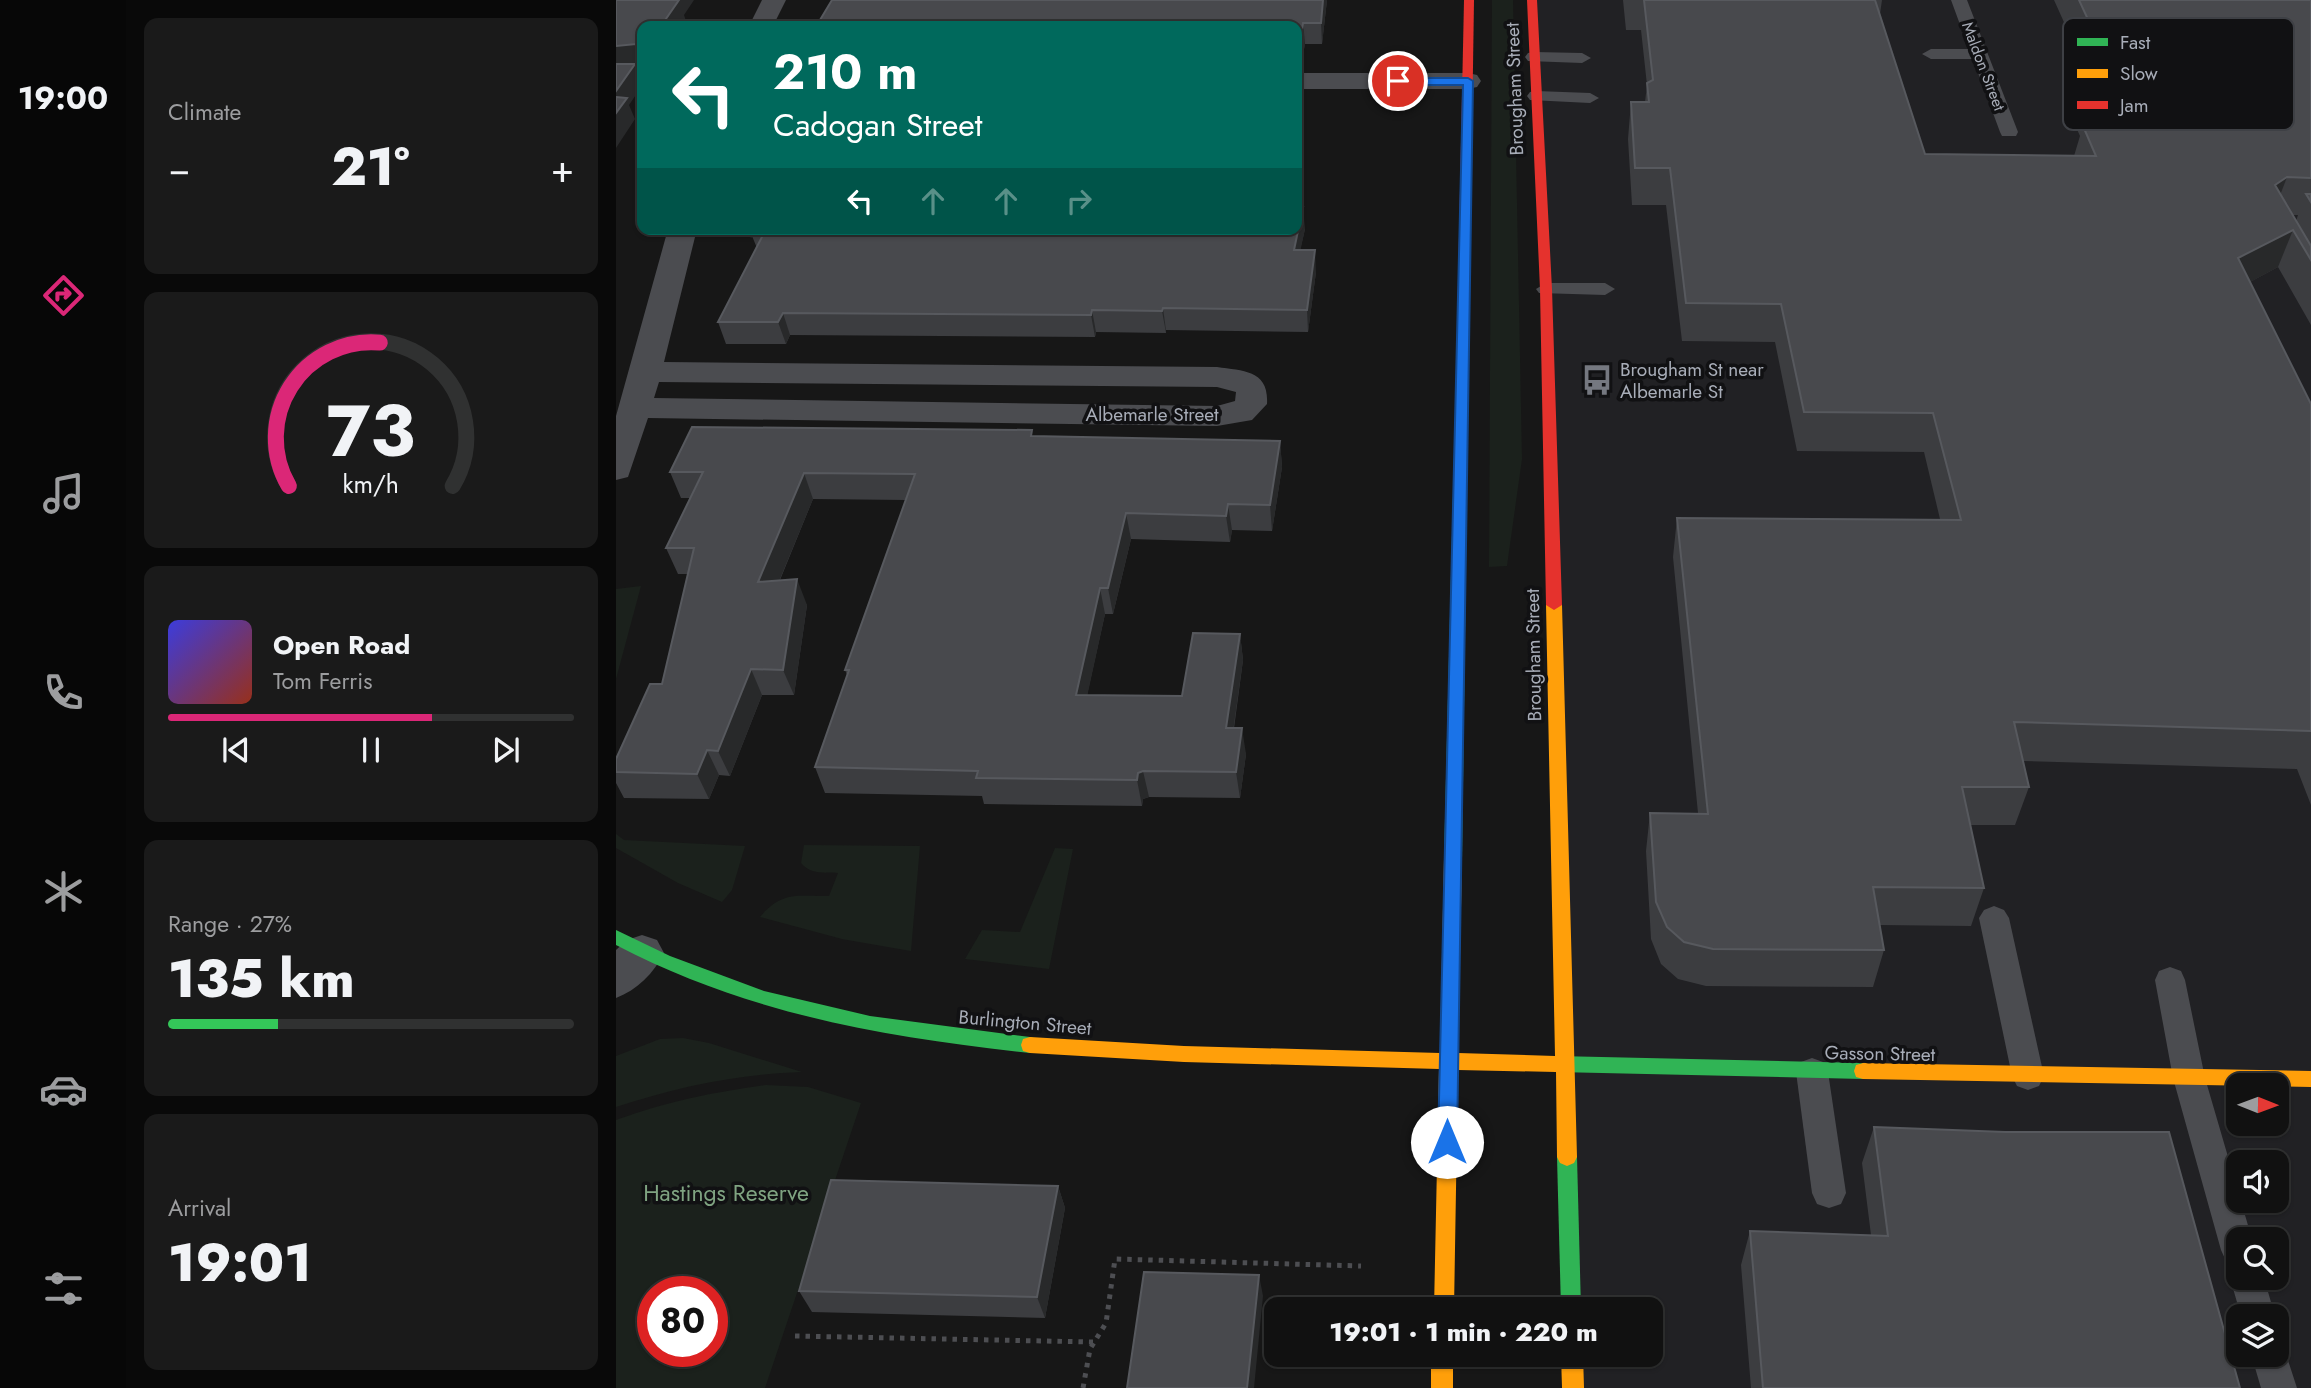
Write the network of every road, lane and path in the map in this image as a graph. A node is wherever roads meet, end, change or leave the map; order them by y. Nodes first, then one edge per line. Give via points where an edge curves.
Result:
1 (774, 0) edge
2 (1469, 0) edge
3 (1532, 0) edge
4 (1959, 0) edge
5 (764, 21) edge
6 (1931, 54) dead end
7 (1979, 54) junction
8 (1534, 57) junction
9 (1582, 58) dead end
10 (637, 75) edge
11 (616, 76) edge
12 (1302, 81) edge
13 (1468, 81) junction
14 (1536, 96) junction
15 (1590, 97) dead end
16 (2008, 132) dead end
17 (681, 235) edge
18 (1546, 289) junction
19 (1605, 289) dead end
20 (646, 372) junction
21 (1019, 376) junction
22 (635, 408) junction
23 (1009, 412) junction
24 (616, 469) edge
25 (1993, 918) dead end
26 (625, 956) edge
27 (2170, 980) dead end
28 (1448, 1061) junction
29 (1564, 1065) junction
30 (1812, 1073) junction
31 (2028, 1076) junction
32 (2189, 1077) junction
33 (2311, 1079) edge
34 (1829, 1193) dead end
35 (2231, 1227) edge
36 (1362, 1266) dead end
37 (1444, 1297) edge
38 (1571, 1297) edge
39 (794, 1336) dead end
40 (1093, 1342) junction
41 (1443, 1367) edge
42 (1572, 1367) edge
43 (2273, 1367) edge
44 (1083, 1388) edge
45 (1442, 1388) edge
46 (1573, 1388) edge
47 (2279, 1388) edge

1 - 5 street
2 - 13 main road
3 - 8 main road, Brougham Street
4 - 7 lane, Maldon Street
6 - 7 lane
7 - 16 lane, Maldon Street
8 - 9 lane
8 - 14 main road, Brougham Street
10 - 11 street
12 - 13 street
13 - 28 main road
14 - 15 lane
14 - 18 main road, Brougham Street
17 - 20 street
18 - 19 lane
18 - 29 main road, Brougham Street
20 - 21 street, Albemarle Street
20 - 22 street
21 - 23 street
21 - 23 street, Albemarle Street via 1217,377 1239,380 1252,388 1251,404 1240,413 1217,416
22 - 23 street, Albemarle Street
22 - 24 street
25 - 31 lane
26 - 28 main road, Burlington Street via 778,1003 890,1028 962,1038 1152,1054
27 - 32 lane
28 - 29 main road, Gasson Street
28 - 37 main road
29 - 30 main road, Gasson Street
29 - 38 main road, Brougham Street
30 - 31 main road, Gasson Street
30 - 34 lane
31 - 32 main road, Gasson Street
32 - 33 main road, Gasson Street
32 - 35 lane
36 - 40 path via 1115,1259 1106,1323
39 - 40 path
40 - 44 path
41 - 45 main road
42 - 46 main road
43 - 47 lane

